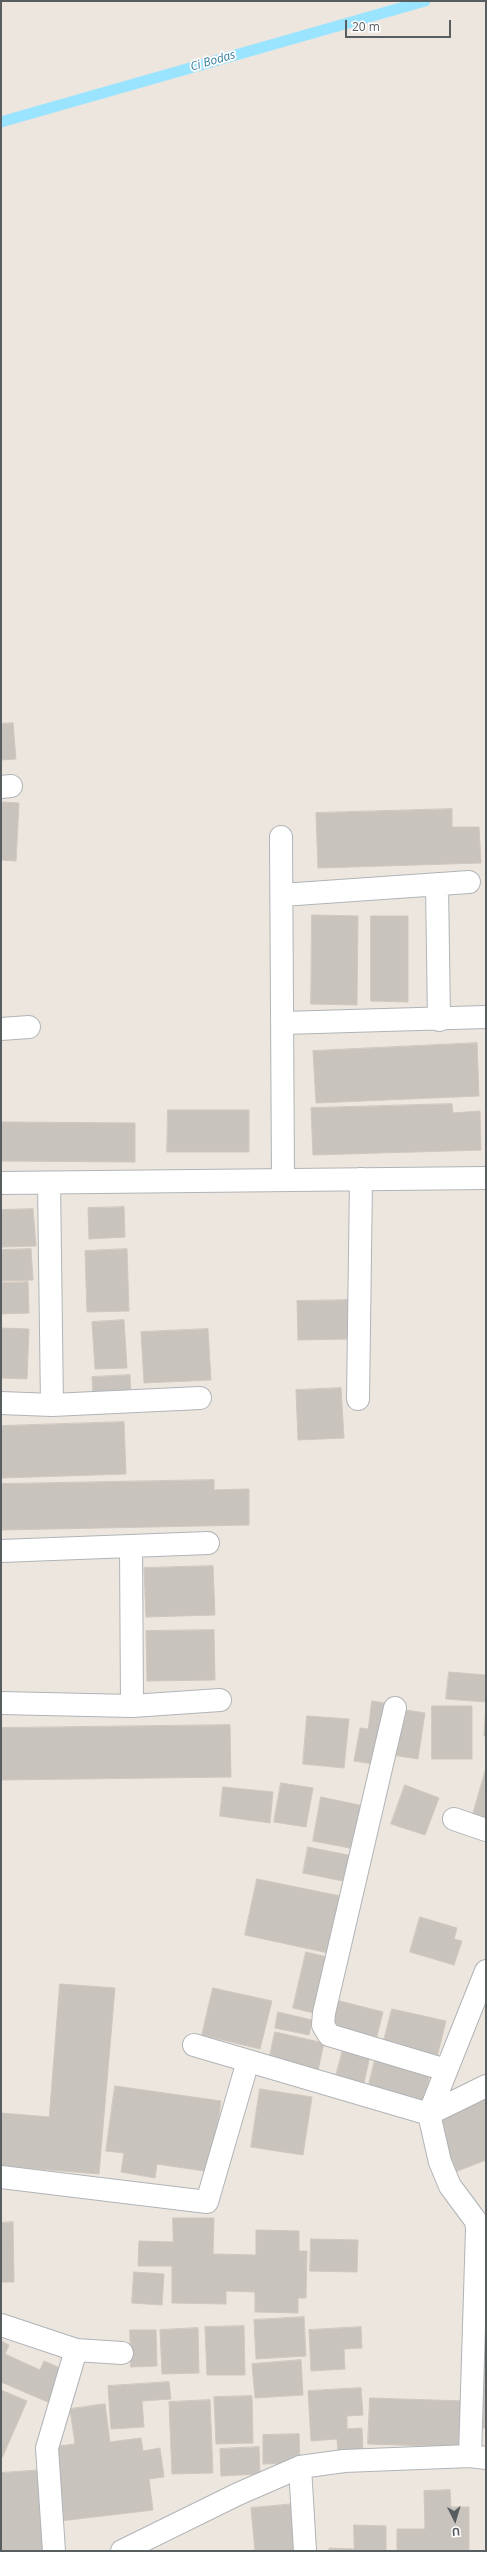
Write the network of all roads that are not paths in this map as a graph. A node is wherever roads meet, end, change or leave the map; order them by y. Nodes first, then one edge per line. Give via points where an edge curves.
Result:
1 (282, 837) dead end
2 (469, 882) dead end
3 (437, 884) junction
4 (282, 895) junction
5 (486, 1017) edge
6 (439, 1020) junction
7 (282, 1023) junction
8 (29, 1027) dead end
9 (1, 1029) edge
10 (486, 1178) edge
11 (361, 1179) junction
12 (283, 1180) junction
13 (1, 1183) edge
14 (49, 1183) junction
15 (200, 1398) dead end
16 (358, 1399) dead end
17 (1, 1403) edge
18 (52, 1405) junction
19 (208, 1542) dead end
20 (131, 1546) junction
21 (1, 1551) edge
22 (220, 1700) dead end
23 (1, 1703) edge
24 (132, 1706) junction
25 (395, 1708) dead end
26 (454, 1819) dead end
27 (486, 1830) edge
28 (486, 1971) edge
29 (194, 2045) dead end
30 (248, 2060) junction
31 (446, 2070) junction
32 (486, 2086) edge
33 (428, 2114) junction
34 (1, 2177) edge
35 (1, 2325) edge
36 (76, 2350) junction
37 (122, 2353) dead end
38 (478, 2457) edge
39 (300, 2467) junction
40 (54, 2551) edge
41 (122, 2551) edge
42 (305, 2551) edge

1 - 4 street
2 - 3 street
3 - 4 street
3 - 6 street
4 - 7 street
5 - 6 street
6 - 7 street
7 - 12 street
8 - 9 street
10 - 11 street
11 - 12 street
11 - 16 street
12 - 14 street
13 - 14 street
14 - 18 street
15 - 18 street
17 - 18 street
19 - 20 street
20 - 21 street
20 - 24 street
22 - 24 street
23 - 24 street
25 - 31 street via 323,2025 329,2035
26 - 27 street
28 - 31 street
29 - 30 street
30 - 33 street
30 - 34 street via 207,2202
31 - 33 street
32 - 33 street
33 - 38 street via 440,2162 448,2180 476,2221
35 - 36 street
36 - 37 street
36 - 40 street via 47,2448
38 - 39 street via 344,2461
39 - 41 street via 238,2494
39 - 42 street

